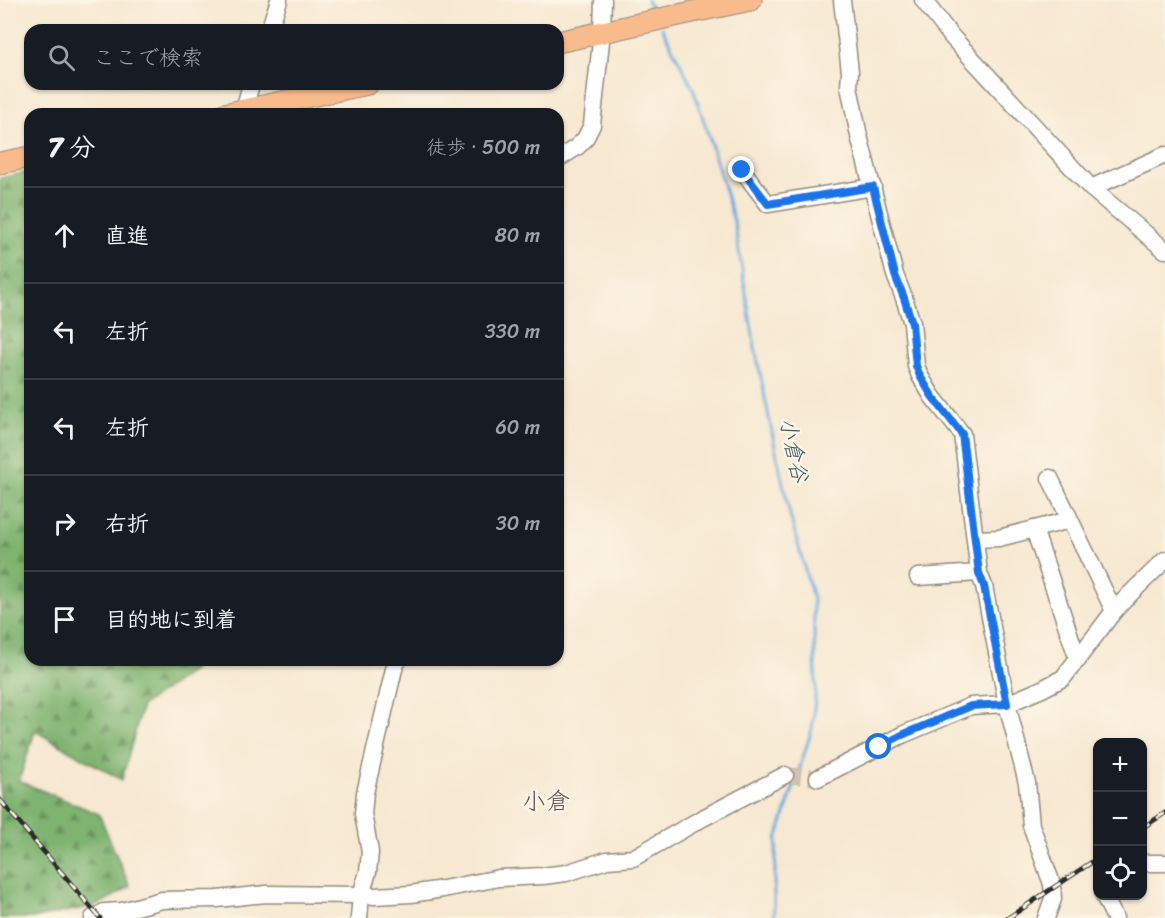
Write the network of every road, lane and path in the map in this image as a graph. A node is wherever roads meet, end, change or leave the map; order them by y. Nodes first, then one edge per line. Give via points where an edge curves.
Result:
1 (279, 0) edge
2 (603, 0) edge
3 (751, 0) edge
4 (842, 0) edge
5 (923, 0) edge
6 (271, 24) edge
7 (602, 32) junction
8 (564, 41) edge
9 (247, 90) edge
10 (339, 90) edge
11 (236, 108) edge
12 (253, 108) edge
13 (564, 155) edge
14 (1165, 155) edge
15 (24, 158) edge
16 (0, 163) edge
17 (742, 170) dead end
18 (873, 187) junction
19 (1091, 188) junction
20 (1165, 250) edge
21 (1050, 478) dead end
22 (1070, 520) junction
23 (1034, 529) junction
24 (976, 539) junction
25 (1165, 560) edge
26 (979, 573) junction
27 (918, 577) dead end
28 (1114, 611) junction
29 (1078, 660) junction
30 (395, 666) edge
31 (1007, 704) junction
32 (785, 775) tunnel mouth
33 (818, 778) tunnel mouth
34 (1147, 863) edge
35 (1165, 863) edge
36 (361, 895) junction
37 (1106, 900) edge
38 (93, 918) edge
39 (358, 918) edge
40 (1046, 918) edge
41 (1115, 918) edge

1 - 6 street
2 - 7 street
3 - 7 main road
4 - 18 street via 849,86
5 - 19 street via 952,37
7 - 8 main road
7 - 13 street via 592,125 578,147
9 - 11 street
10 - 12 main road
14 - 19 street
15 - 16 main road
17 - 18 street via 768,204
18 - 24 street via 895,275 912,323 916,366 932,396 962,434
19 - 20 street
21 - 22 street
22 - 23 street
22 - 28 street
23 - 24 street
23 - 29 street
24 - 26 street
25 - 28 street
26 - 27 street
26 - 31 street
28 - 29 street
29 - 31 street via 1063,678
30 - 36 street via 365,793 363,814 370,852
31 - 33 street via 971,706 902,735
31 - 40 street via 1028,783 1031,825 1052,884 1053,899
32 - 36 street via 633,858 607,860 566,873 499,878 411,894
34 - 35 street
36 - 38 street via 266,894 162,900 104,912
36 - 39 street
37 - 41 street

